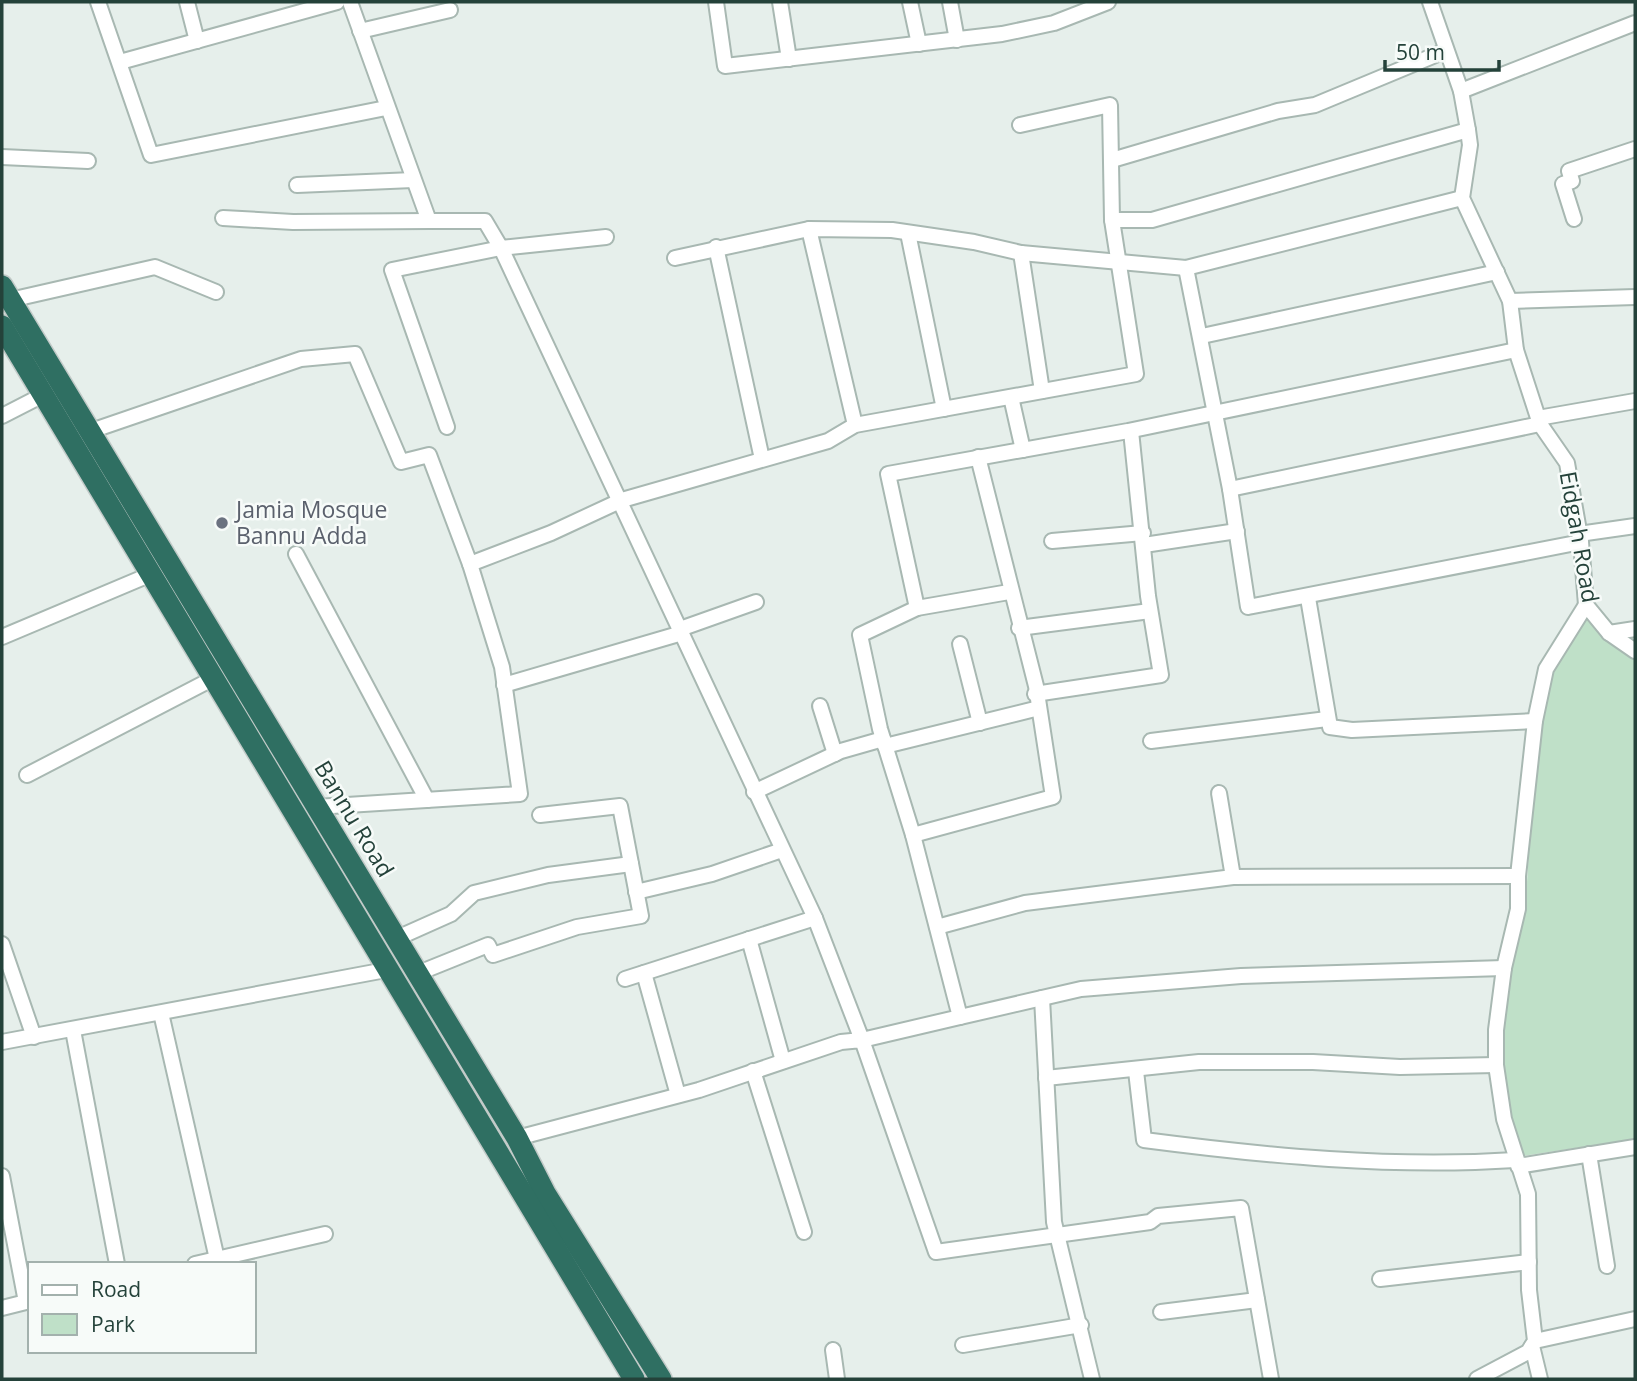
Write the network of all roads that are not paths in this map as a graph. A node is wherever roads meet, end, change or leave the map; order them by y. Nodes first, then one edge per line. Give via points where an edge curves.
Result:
1 (98, 2) edge
2 (187, 2) edge
3 (337, 2) edge
4 (350, 2) edge
5 (716, 2) edge
6 (780, 2) edge
7 (910, 2) edge
8 (950, 2) edge
9 (1108, 2) edge
10 (1430, 2) edge
11 (450, 10) dead end
12 (1635, 23) edge
13 (360, 31) junction
14 (957, 40) junction
15 (197, 41) junction
16 (919, 44) junction
17 (1445, 51) junction
18 (789, 60) junction
19 (120, 62) junction
20 (1461, 91) junction
21 (387, 108) junction
22 (1020, 125) dead end
23 (1468, 130) junction
24 (1635, 149) edge
25 (2, 157) edge
26 (1112, 160) junction
27 (88, 161) dead end
28 (413, 180) junction
29 (297, 185) dead end
30 (1462, 198) junction
31 (223, 218) dead end
32 (1574, 219) dead end
33 (1112, 220) junction
34 (429, 221) junction
35 (809, 229) junction
36 (908, 233) junction
37 (606, 237) dead end
38 (716, 247) junction
39 (501, 248) junction
40 (1021, 253) junction
41 (675, 258) dead end
42 (1118, 264) junction
43 (1185, 268) junction
44 (1497, 272) junction
45 (216, 292) dead end
46 (6, 293) edge
47 (1635, 297) edge
48 (1510, 301) junction
49 (2, 326) edge
50 (1202, 336) junction
51 (1517, 350) junction
52 (1042, 391) junction
53 (43, 394) junction
54 (1011, 397) junction
55 (1635, 401) edge
56 (944, 409) junction
57 (1216, 414) junction
58 (2, 416) edge
59 (1539, 421) junction
60 (855, 425) junction
61 (447, 427) dead end
62 (1131, 431) junction
63 (88, 432) junction
64 (1023, 450) junction
65 (978, 457) junction
66 (762, 459) junction
67 (1230, 489) junction
68 (622, 500) junction
69 (1635, 526) edge
70 (1237, 531) junction
71 (1580, 538) junction
72 (1143, 539) junction
73 (1052, 541) dead end
74 (296, 554) dead end
75 (470, 564) junction
76 (149, 575) junction
77 (1009, 592) junction
78 (1308, 597) junction
79 (756, 602) dead end
80 (1586, 606) junction
81 (917, 608) junction
82 (1150, 611) junction
83 (1019, 628) junction
84 (1635, 629) edge
85 (681, 631) junction
86 (1609, 633) junction
87 (2, 637) edge
88 (960, 644) dead end
89 (1635, 651) edge
90 (214, 678) junction
91 (504, 685) junction
92 (1037, 701) junction
93 (820, 706) dead end
94 (1327, 719) junction
95 (1535, 722) junction
96 (980, 723) junction
97 (1151, 741) dead end
98 (884, 742) junction
99 (835, 754) junction
100 (27, 775) dead end
101 (754, 792) junction
102 (1219, 793) dead end
103 (427, 800) junction
104 (316, 807) junction
105 (540, 815) dead end
106 (913, 835) junction
107 (782, 850) junction
108 (631, 864) junction
109 (1518, 876) junction
110 (1233, 877) junction
111 (636, 892) junction
112 (815, 918) junction
113 (937, 927) junction
114 (395, 939) junction
115 (749, 939) junction
116 (2, 944) edge
117 (1504, 968) junction
118 (391, 969) junction
119 (644, 973) junction
120 (416, 974) junction
121 (625, 979) dead end
122 (1042, 998) junction
123 (161, 1013) junction
124 (960, 1017) junction
125 (73, 1030) junction
126 (34, 1037) junction
127 (862, 1040) junction
128 (2, 1042) edge
129 (783, 1061) junction
130 (1496, 1065) junction
131 (754, 1071) junction
132 (1136, 1071) junction
133 (1046, 1078) junction
134 (678, 1096) junction
135 (517, 1138) junction
136 (1635, 1147) edge
137 (1589, 1154) junction
138 (1516, 1163) junction
139 (2, 1176) edge
140 (804, 1232) dead end
141 (325, 1234) dead end
142 (1056, 1235) junction
143 (217, 1259) junction
144 (117, 1262) edge
145 (204, 1262) edge
146 (1528, 1262) junction
147 (1606, 1266) dead end
148 (1380, 1279) dead end
149 (1257, 1300) junction
150 (28, 1302) edge
151 (2, 1308) edge
152 (1161, 1312) dead end
153 (1635, 1319) edge
154 (1081, 1325) junction
155 (1534, 1343) junction
156 (963, 1345) dead end
157 (833, 1350) dead end
158 (634, 1379) edge
159 (661, 1379) edge
160 (837, 1379) edge
161 (1092, 1379) edge
162 (1272, 1379) edge
163 (1477, 1379) edge
164 (1540, 1379) edge

1 - 19 street
2 - 15 street
3 - 15 street
4 - 13 street
5 - 18 street via 725,66
6 - 18 street
7 - 16 street
8 - 14 street
9 - 14 street via 1054,23
10 - 17 street
11 - 13 street
12 - 20 street
13 - 21 street
14 - 16 street
15 - 19 street
16 - 18 street
17 - 20 street
17 - 26 street via 1315,105 1278,111
19 - 21 street via 151,155
20 - 23 street
21 - 28 street
22 - 26 street via 1110,105
23 - 30 street
23 - 33 street via 1152,220
24 - 32 street via 1569,171 1572,181 1563,184
25 - 27 street
26 - 33 street
28 - 29 street
28 - 34 street
30 - 43 street
30 - 44 street, Eidgah Road
31 - 34 street
33 - 42 street
34 - 39 street via 485,221
35 - 36 street
35 - 38 street
35 - 60 street
36 - 40 street
36 - 56 street
37 - 39 street
38 - 41 street
38 - 66 street
39 - 61 street via 392,270
39 - 68 street
40 - 42 street
40 - 52 street
42 - 43 street
42 - 52 street via 1136,374
43 - 50 street
44 - 48 street, Eidgah Road
44 - 50 street
45 - 46 street via 155,267
46 - 63 highway, Bannu Road
47 - 48 street
48 - 51 street, Eidgah Road
49 - 53 highway, Bannu Road
50 - 57 street
51 - 57 street
51 - 59 street, Eidgah Road
52 - 54 street
53 - 58 street
53 - 76 highway, Bannu Road
54 - 56 street
54 - 64 street
55 - 59 street
56 - 60 street
57 - 62 street
57 - 67 street
59 - 67 street
59 - 71 street, Eidgah Road via 1567,463
60 - 66 street via 828,441
62 - 64 street
62 - 72 street
63 - 75 street via 301,359 355,354 401,462 429,455
63 - 104 highway, Bannu Road
64 - 65 street
65 - 77 street
65 - 81 street via 888,474
66 - 68 street
67 - 70 street
68 - 75 street
68 - 85 street
69 - 71 street
70 - 72 street
70 - 78 street via 1248,607
71 - 78 street
71 - 80 street, Eidgah Road
72 - 73 street
72 - 82 street
74 - 103 street
75 - 91 street
76 - 87 street
76 - 90 highway, Bannu Road
77 - 81 street
77 - 83 street
78 - 94 street
79 - 85 street
80 - 86 street, Eidgah Road
80 - 95 street via 1546,668
81 - 98 street via 860,635
82 - 83 street
82 - 92 street via 1161,675
83 - 92 street
84 - 86 street
85 - 91 street
85 - 101 street
86 - 89 street, Eidgah Road
88 - 96 street
90 - 100 street
90 - 118 highway, Bannu Road
91 - 103 street via 520,794
92 - 96 street
92 - 106 street via 1053,797
93 - 99 street
94 - 95 street via 1330,727 1352,730
94 - 97 street
95 - 109 street
96 - 98 street
98 - 99 street
98 - 106 street
99 - 101 street
101 - 107 street
102 - 110 street
103 - 104 street
104 - 114 highway, Bannu Road
105 - 108 street via 620,806
106 - 113 street
107 - 111 street via 712,874
107 - 112 street
108 - 111 street
108 - 114 street via 548,874 474,893 451,914
109 - 110 street
109 - 117 street via 1518,909
110 - 113 street via 1025,903
111 - 120 street via 641,916 577,928 493,955 488,945
112 - 115 street
112 - 127 street
113 - 124 street
114 - 120 highway, Bannu Road
115 - 119 street
115 - 129 street
116 - 126 street
117 - 122 street via 1241,976 1081,989
117 - 130 street
118 - 123 street
118 - 158 highway, Bannu Road
119 - 121 street
119 - 134 street
120 - 135 highway, Bannu Road
122 - 124 street
122 - 133 street
123 - 125 street
123 - 143 street
124 - 127 street
125 - 126 street
125 - 144 street
126 - 128 street
127 - 129 street
127 - 142 street via 936,1252
129 - 131 street
130 - 132 street via 1199,1062
130 - 138 street
131 - 134 street
131 - 140 street
132 - 133 street
132 - 138 street via 1144,1140 1242,1153 1393,1163
133 - 142 street
134 - 135 street
135 - 159 highway, Bannu Road via 545,1193
136 - 137 street
137 - 138 street
137 - 147 street
138 - 146 street via 1528,1194
139 - 150 street
141 - 143 street
142 - 149 street via 1150,1222 1158,1216 1241,1209
142 - 154 street
143 - 145 street
146 - 148 street
146 - 155 street
149 - 152 street
149 - 162 street
150 - 151 street
153 - 155 street
154 - 156 street
154 - 161 street
155 - 163 street via 1513,1362
155 - 164 street
157 - 160 street

